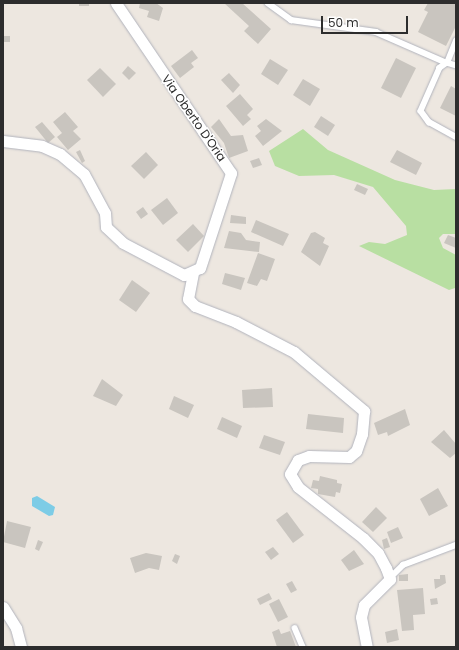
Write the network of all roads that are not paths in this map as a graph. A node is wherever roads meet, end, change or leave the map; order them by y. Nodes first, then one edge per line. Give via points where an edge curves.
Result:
1 (116, 3) edge
2 (268, 3) edge
3 (456, 41) edge
4 (447, 62) junction
5 (456, 66) edge
6 (456, 137) edge
7 (3, 141) edge
8 (193, 273) junction
9 (456, 545) edge
10 (390, 580) junction
11 (3, 607) edge
12 (295, 628) dead end
13 (21, 647) edge
14 (302, 647) edge
15 (367, 647) edge

1 - 8 street, Via Oberto D'Oria via 232,173 205,259
2 - 4 lane via 291,20 376,32
3 - 4 lane
4 - 5 lane
4 - 6 lane via 433,78 421,111 429,122
7 - 8 street via 42,146 60,154 93,187 111,234 159,265 184,275
8 - 10 street via 188,299 195,306 236,322 294,352 359,404 364,411 356,451 348,457 310,456 298,460 290,474 298,487 378,553
9 - 10 lane via 403,565
10 - 15 street via 364,605 361,617
11 - 13 street via 16,628
12 - 14 lane

